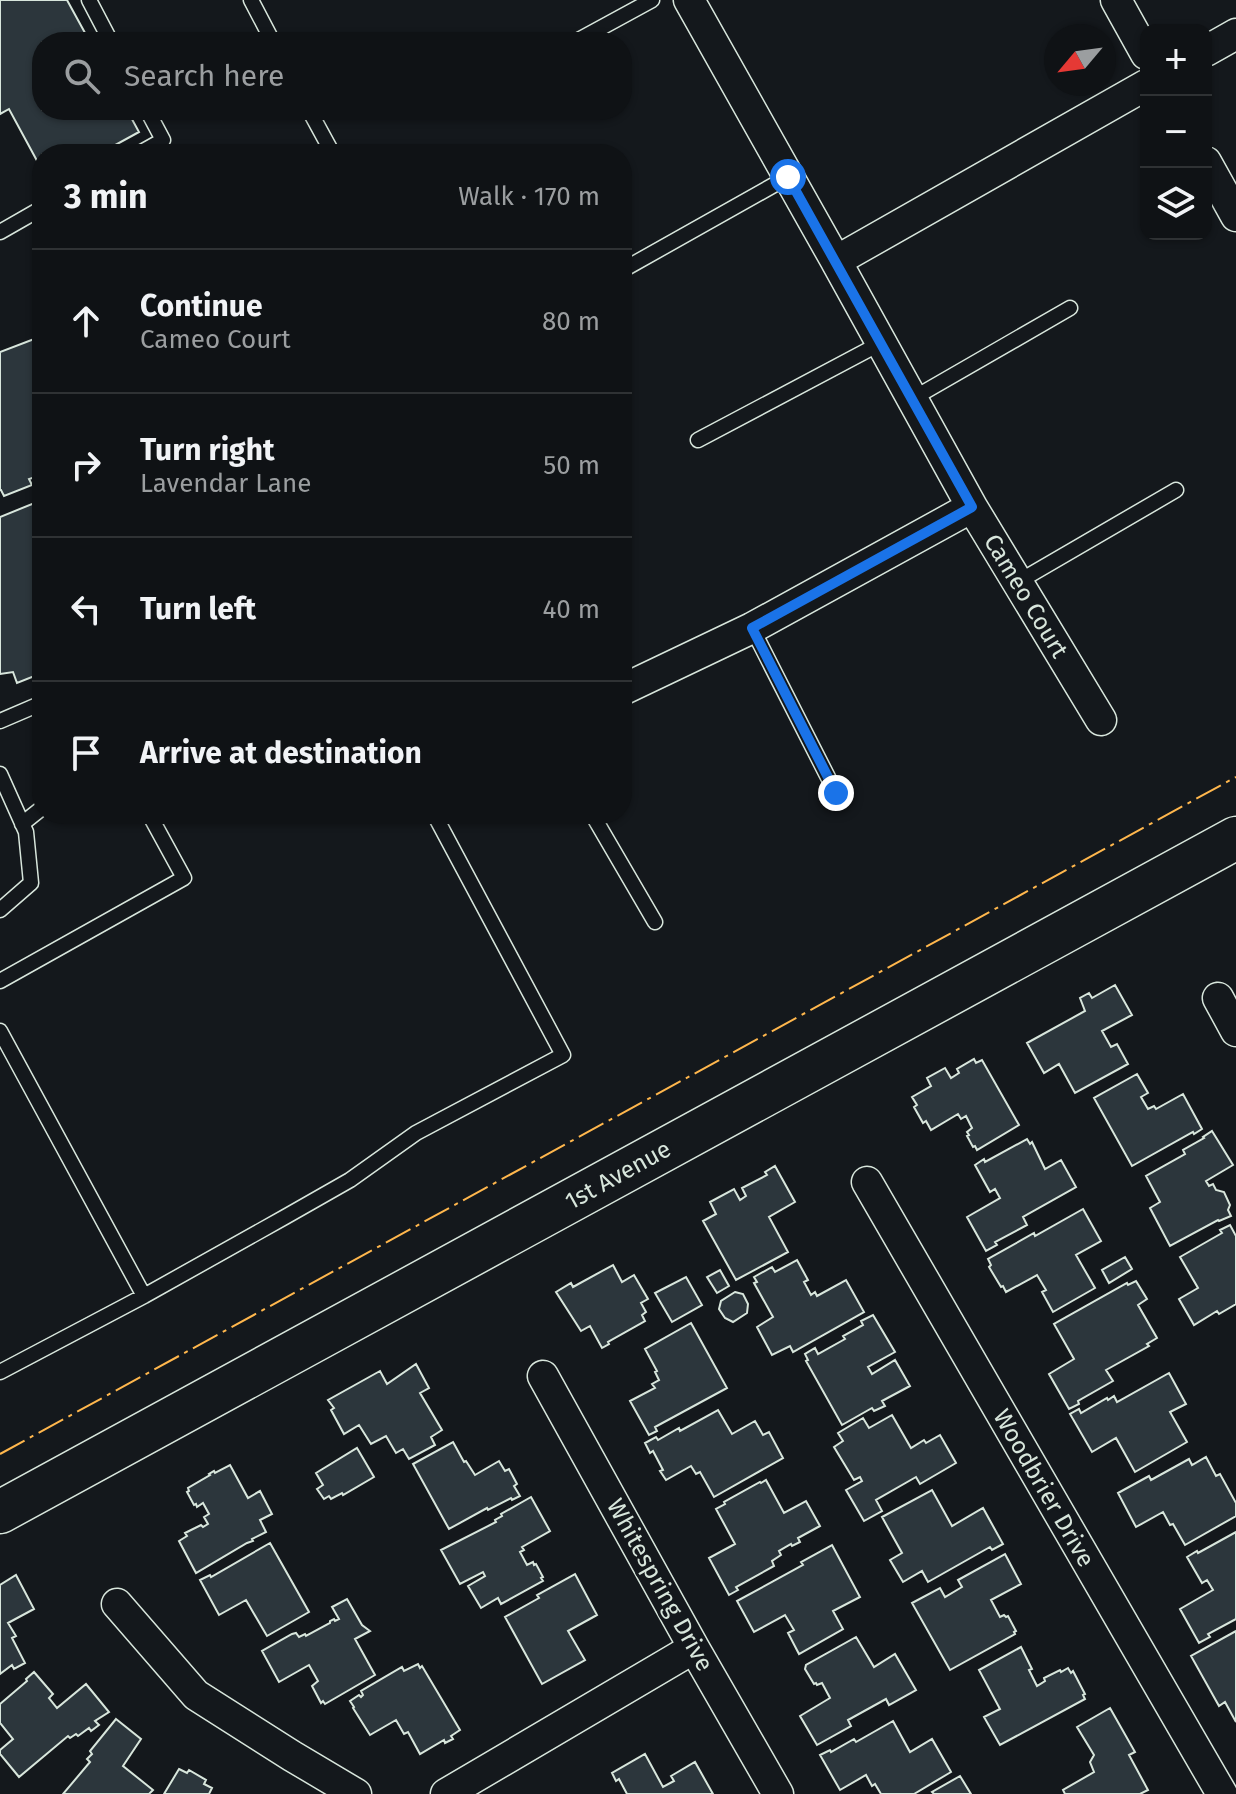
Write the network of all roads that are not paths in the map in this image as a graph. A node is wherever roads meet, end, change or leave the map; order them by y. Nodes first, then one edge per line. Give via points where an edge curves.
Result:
1 (89, 0) edge
2 (251, 0) edge
3 (652, 0) edge
4 (689, 0) edge
5 (1116, 0) edge
6 (106, 32) edge
7 (268, 32) edge
8 (593, 32) edge
9 (1236, 34) edge
10 (1140, 43) edge
11 (1212, 48) edge
12 (1140, 88) edge
13 (152, 120) edge
14 (314, 120) edge
15 (156, 144) edge
16 (328, 144) edge
17 (1209, 168) edge
18 (788, 177) junction
19 (32, 214) edge
20 (1236, 216) edge
21 (0, 232) edge
22 (836, 261) junction
23 (632, 265) edge
24 (1070, 308) dead end
25 (881, 343) junction
26 (912, 399) junction
27 (698, 440) dead end
28 (1176, 490) dead end
29 (972, 507) junction
30 (1018, 582) junction
31 (752, 628) junction
32 (632, 685) edge
33 (32, 707) edge
34 (1101, 720) dead end
35 (0, 721) edge
36 (0, 774) edge
37 (836, 793) dead end
38 (32, 816) edge
39 (22, 824) junction
40 (154, 824) edge
41 (439, 824) edge
42 (598, 824) edge
43 (1236, 838) edge
44 (0, 910) edge
45 (655, 922) dead end
46 (0, 981) edge
47 (1218, 998) dead end
48 (0, 1031) edge
49 (1236, 1031) edge
50 (867, 1182) dead end
51 (144, 1296) junction
52 (0, 1372) edge
53 (543, 1376) dead end
54 (0, 1512) edge
55 (117, 1604) dead end
56 (694, 1648) junction
57 (356, 1794) edge
58 (446, 1794) edge
59 (778, 1794) edge
60 (1222, 1794) edge

1 - 6 lane
2 - 7 lane
3 - 8 lane
4 - 18 street, Cameo Court
5 - 10 street
9 - 11 street
12 - 22 street
13 - 15 lane via 163,140
14 - 16 lane
17 - 20 street
18 - 22 street, Cameo Court
18 - 23 lane
19 - 21 lane
22 - 25 street, Cameo Court
24 - 26 lane
25 - 26 street, Cameo Court
25 - 27 lane
26 - 29 street, Cameo Court
28 - 30 lane
29 - 30 street, Cameo Court
29 - 31 street
30 - 34 street, Cameo Court
31 - 32 street
31 - 37 lane
33 - 35 lane
36 - 39 lane
38 - 39 lane
39 - 44 lane via 31,883
40 - 46 lane via 184,878
41 - 51 lane via 563,1055 416,1133 339,1186
42 - 45 lane
43 - 54 main road, 1st Avenue
47 - 49 street
48 - 51 lane
50 - 60 street, Woodbrier Drive
51 - 52 lane
53 - 56 street, Whitespring Drive
55 - 57 street via 196,1695
56 - 58 street
56 - 59 street, Whitespring Drive

